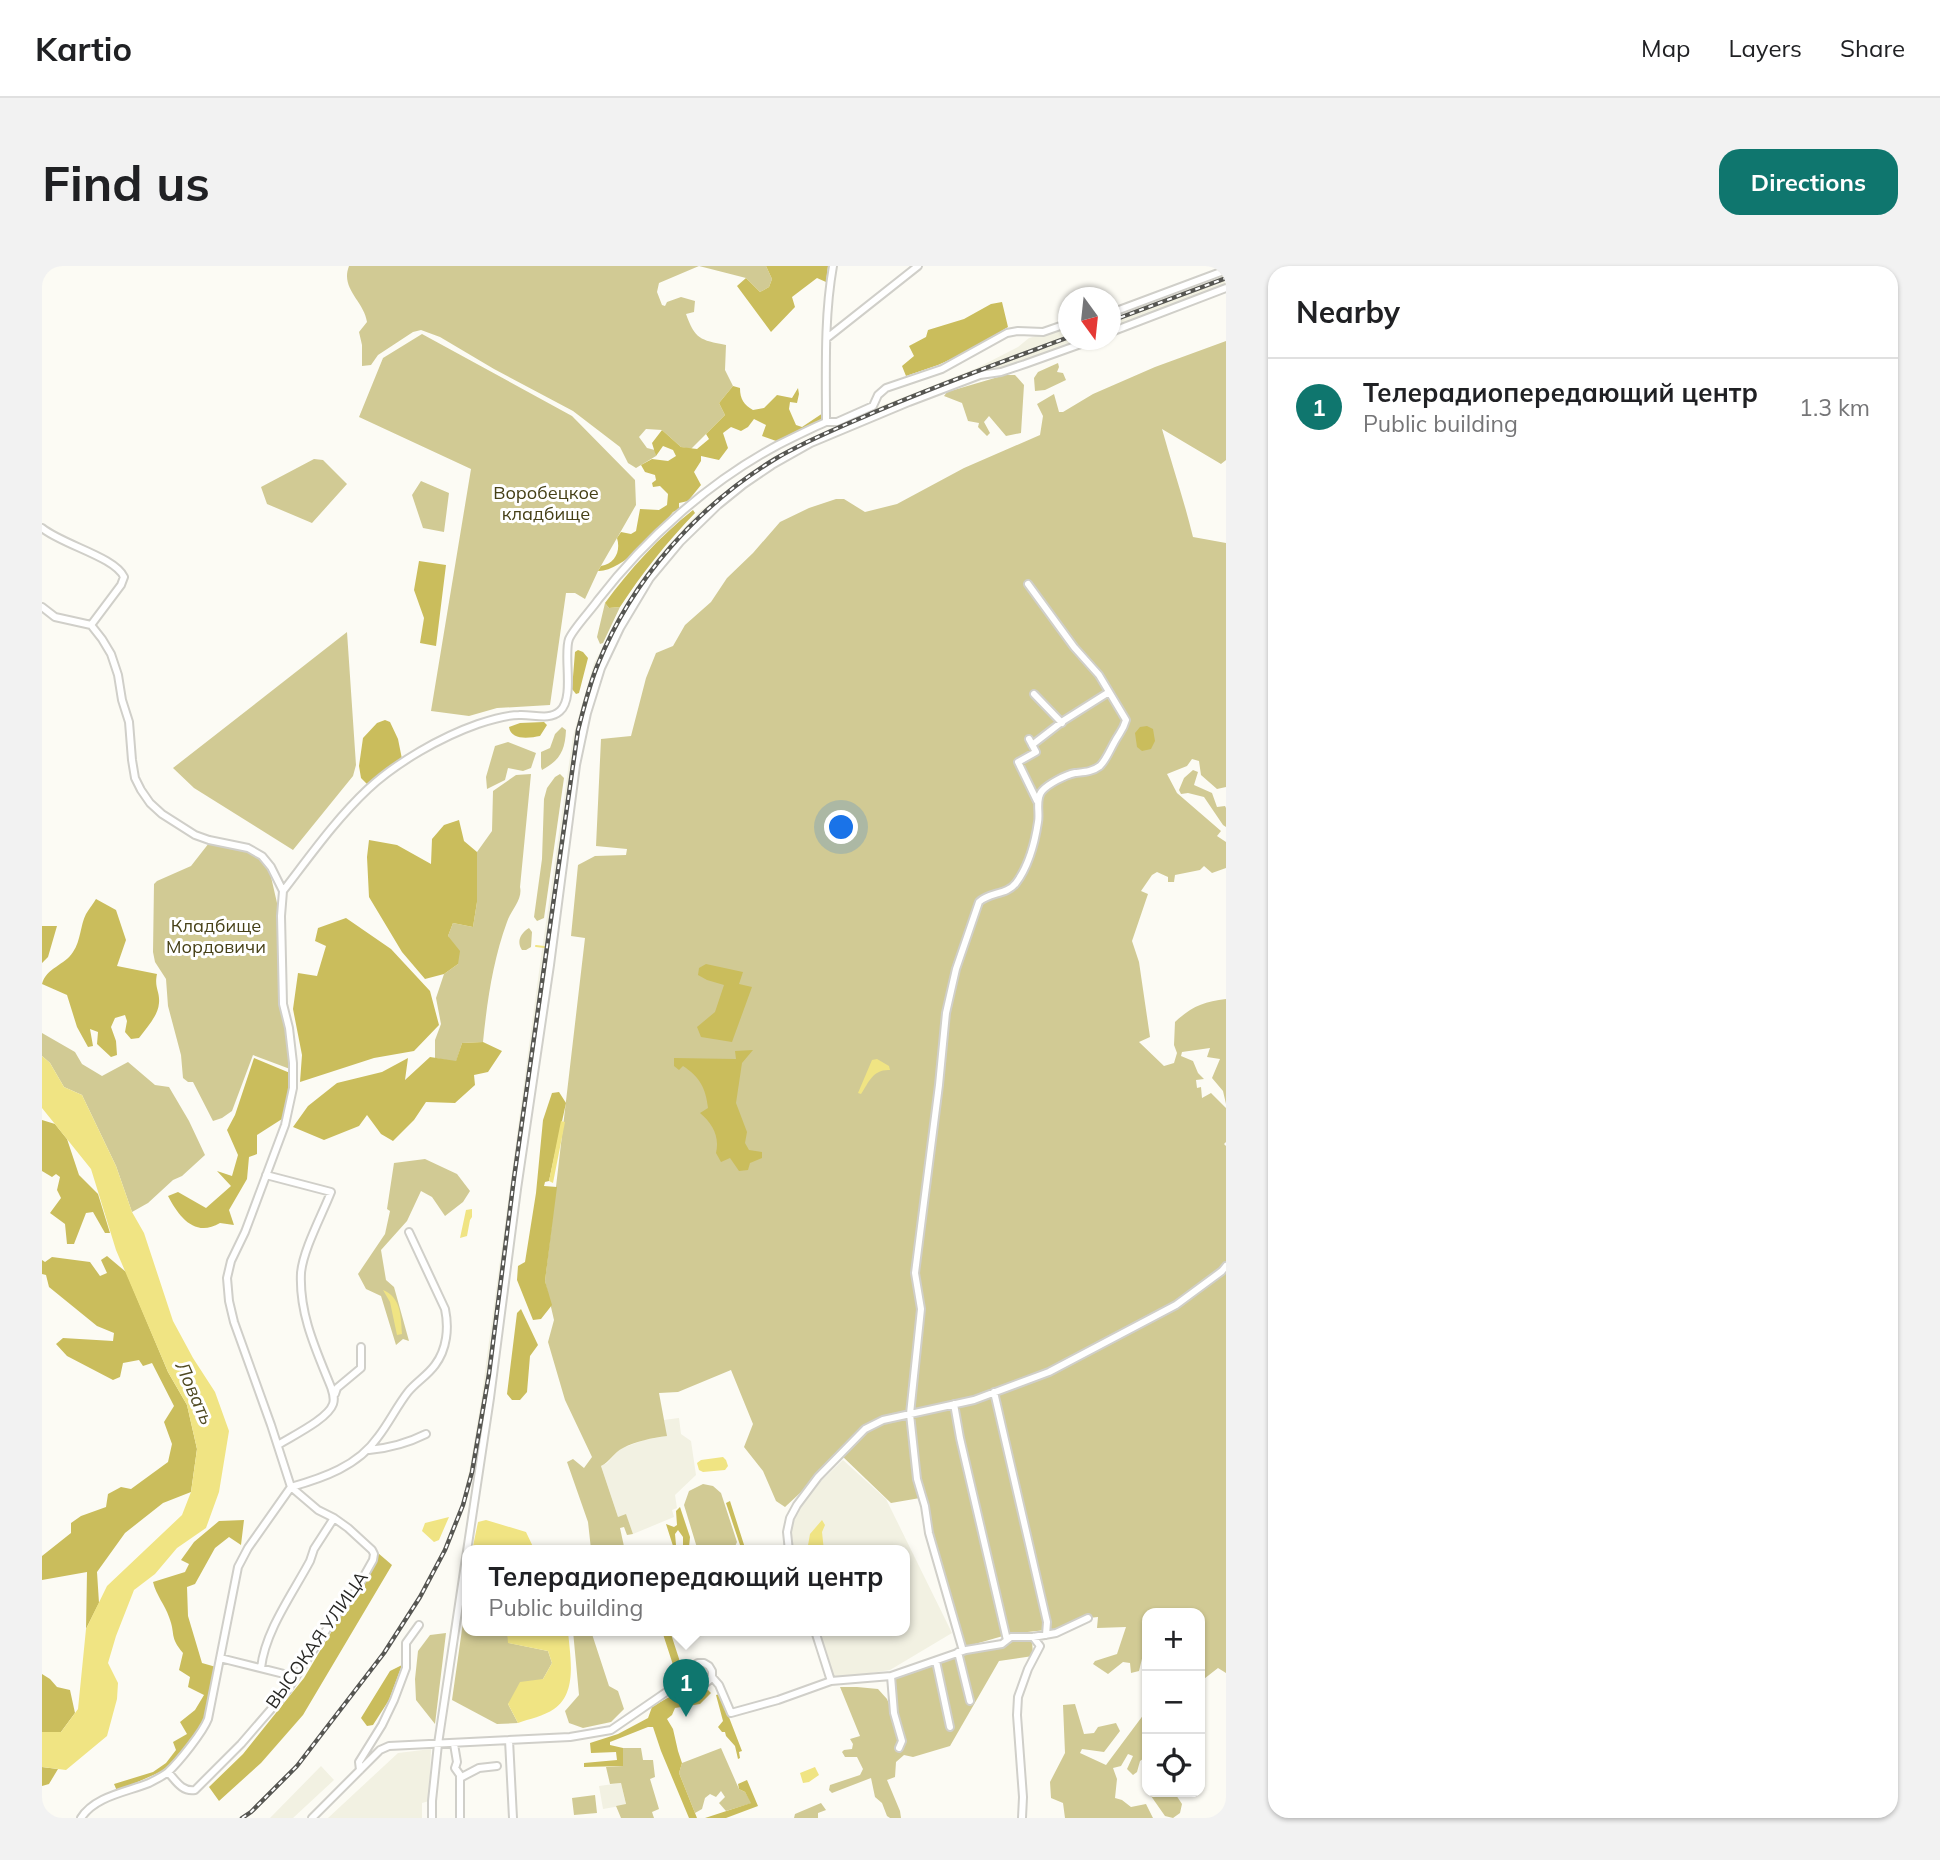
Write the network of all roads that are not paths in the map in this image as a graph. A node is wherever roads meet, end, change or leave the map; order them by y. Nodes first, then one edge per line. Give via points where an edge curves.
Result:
1 (833, 266) edge
2 (918, 266) edge
3 (1226, 270) edge
4 (1226, 288) edge
5 (1121, 309) edge
6 (1058, 326) edge
7 (1121, 328) edge
8 (827, 338) junction
9 (1064, 350) edge
10 (826, 422) junction
11 (42, 528) edge
12 (1028, 584) dead end
13 (42, 607) edge
14 (91, 625) junction
15 (1109, 692) junction
16 (1034, 694) dead end
17 (1062, 723) junction
18 (1038, 803) junction
19 (283, 891) junction
20 (266, 1175) junction
21 (410, 1232) dead end
22 (1226, 1266) edge
23 (361, 1347) dead end
24 (994, 1392) junction
25 (334, 1396) junction
26 (954, 1404) junction
27 (910, 1414) junction
28 (426, 1434) dead end
29 (278, 1445) junction
30 (369, 1450) junction
31 (291, 1487) junction
32 (334, 1518) junction
33 (468, 1545) edge
34 (788, 1545) edge
35 (462, 1584) edge
36 (1088, 1618) dead end
37 (419, 1625) dead end
38 (1046, 1635) junction
39 (817, 1636) edge
40 (1033, 1637) junction
41 (1007, 1640) junction
42 (960, 1652) junction
43 (220, 1658) junction
44 (936, 1661) junction
45 (261, 1668) junction
46 (712, 1676) junction
47 (891, 1676) junction
48 (296, 1677) junction
49 (831, 1681) junction
50 (675, 1686) junction
51 (970, 1701) dead end
52 (950, 1727) dead end
53 (509, 1740) junction
54 (438, 1744) junction
55 (454, 1744) junction
56 (899, 1748) dead end
57 (497, 1766) dead end
58 (360, 1770) junction
59 (168, 1772) junction
60 (460, 1778) junction
61 (81, 1818) edge
62 (312, 1818) edge
63 (432, 1818) edge
64 (460, 1818) edge
65 (513, 1818) edge
66 (1022, 1818) edge

1 - 8 street
2 - 8 street
3 - 5 street
4 - 7 street
6 - 10 street via 1007,333 942,369 886,388 873,406 837,422
8 - 10 street
9 - 33 street via 909,402 811,443 772,465 718,505 680,542 650,578 620,628 601,668 576,765
10 - 19 street via 730,475 637,554 569,639 567,699 562,710 551,717 518,715 478,724 390,770 346,812
11 - 14 street via 121,569 121,585
12 - 15 street
13 - 14 street via 55,617
14 - 19 street via 111,654 118,675 135,778 150,803 195,835 262,856
15 - 17 street
15 - 18 street via 1126,720 1123,732 1101,765 1063,776 1042,791
16 - 17 street
17 - 18 street via 1031,742 1036,751 1018,762
18 - 27 street via 1034,841 1016,884 979,902 946,1013 915,1273 921,1308
19 - 20 street via 283,1003 293,1088
20 - 25 street via 331,1192 301,1273 304,1314
20 - 29 street via 227,1278 234,1322
21 - 30 street via 445,1309 446,1340 435,1365 408,1391
22 - 24 street via 1175,1305 1049,1372
23 - 25 street via 361,1368
24 - 26 street
24 - 38 street via 1047,1622
25 - 29 street via 320,1419
26 - 27 street
26 - 41 street
27 - 34 street via 865,1429 818,1478 790,1518
27 - 42 street via 917,1479
28 - 30 street via 407,1444
29 - 31 street
30 - 31 street via 338,1471
31 - 32 street
31 - 43 street via 240,1560
32 - 45 street via 271,1632
32 - 48 street, ВЫСОКАЯ УЛИЦА via 374,1555 355,1592
35 - 54 street
36 - 38 street
37 - 58 street via 406,1643 403,1680 359,1762
38 - 40 street
39 - 49 street
40 - 41 street
40 - 66 street via 1040,1646 1018,1697
41 - 42 street
42 - 44 street
42 - 51 street
43 - 45 street
43 - 59 street via 206,1725
44 - 47 street
44 - 52 street
45 - 48 street
46 - 49 street via 732,1713
46 - 50 street via 704,1684
46 - 50 street via 709,1666 698,1663
47 - 49 street
47 - 56 street via 902,1741
48 - 59 street, ВЫСОКАЯ УЛИЦА via 241,1744 195,1790 181,1788
50 - 53 street via 611,1730
53 - 55 street
53 - 65 street
54 - 55 street
54 - 58 street via 380,1749
54 - 63 street
55 - 60 street via 454,1768
57 - 60 street
58 - 62 street
59 - 61 street via 108,1798
60 - 64 street

